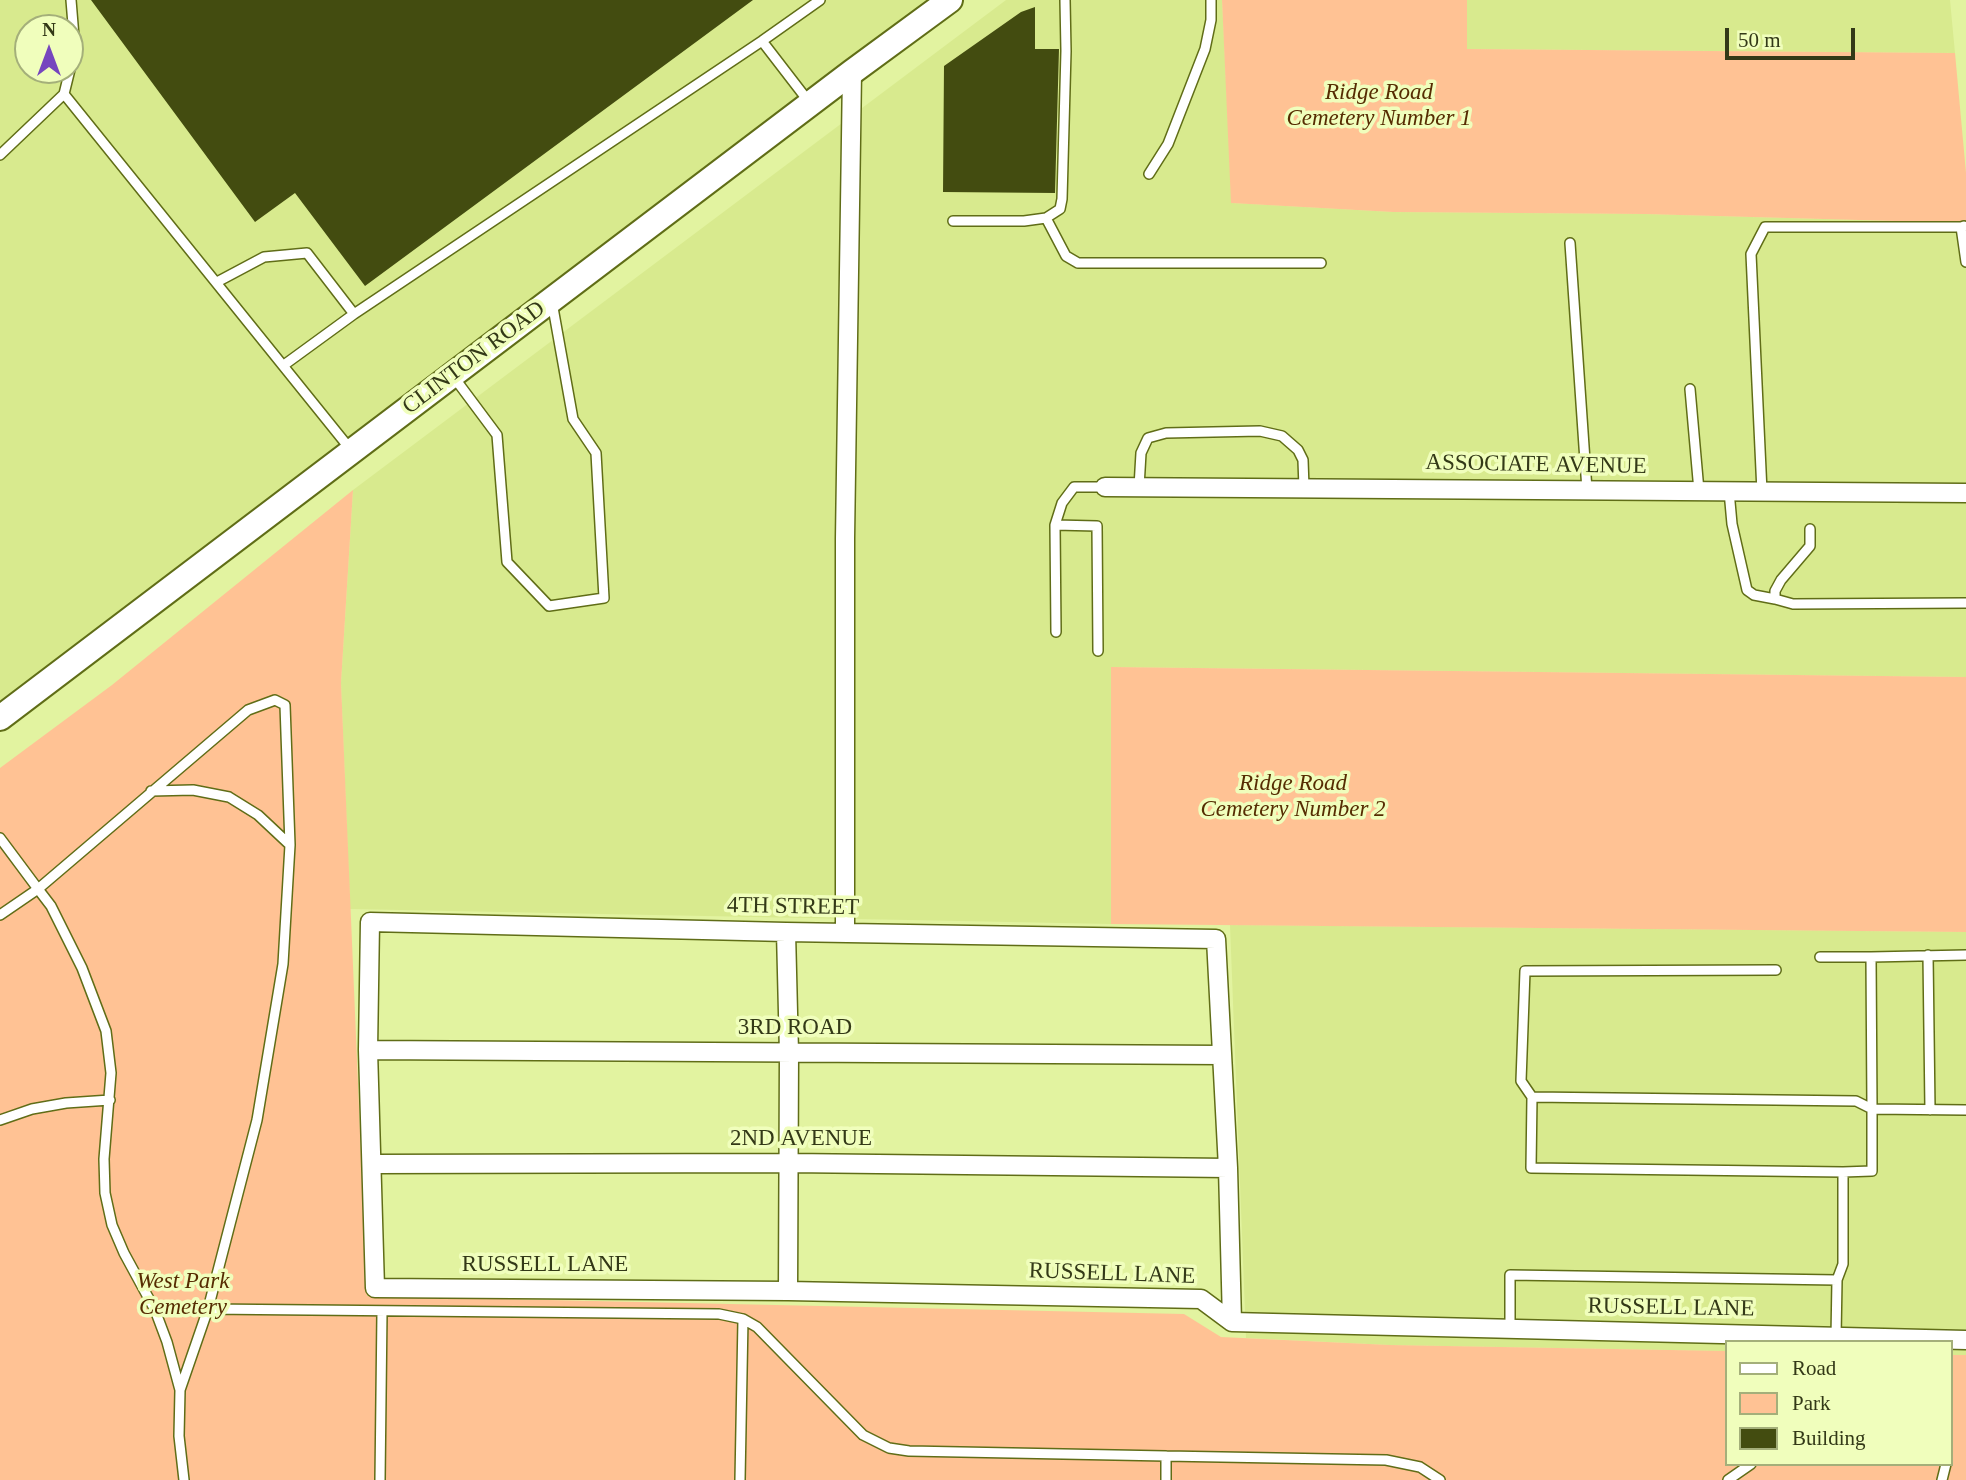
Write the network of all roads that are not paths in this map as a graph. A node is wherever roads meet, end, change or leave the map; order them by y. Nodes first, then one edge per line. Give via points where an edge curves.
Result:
1 (71, 0) edge
2 (820, 0) edge
3 (950, 0) edge
4 (1065, 0) edge
5 (1211, 0) edge
6 (762, 41) junction
7 (852, 72) junction
8 (64, 94) junction
9 (810, 104) junction
10 (0, 155) edge
11 (1149, 174) dead end
12 (1046, 218) junction
13 (953, 221) dead end
14 (1964, 226) edge
15 (1570, 243) dead end
16 (1966, 262) edge
17 (1321, 263) dead end
18 (217, 282) junction
19 (551, 300) junction
20 (354, 314) junction
21 (284, 365) junction
22 (452, 375) junction
23 (1690, 389) dead end
24 (352, 451) junction
25 (1105, 486) joint
26 (1139, 487) junction
27 (1304, 488) junction
28 (1587, 490) junction
29 (1699, 491) junction
30 (1729, 491) junction
31 (1762, 492) junction
32 (1966, 494) edge
33 (1055, 525) junction
34 (1810, 529) dead end
35 (1775, 600) junction
36 (1966, 603) edge
37 (1056, 632) dead end
38 (1098, 651) dead end
39 (5, 712) edge
40 (151, 791) junction
41 (0, 838) edge
42 (290, 845) junction
43 (38, 889) junction
44 (0, 915) edge
45 (786, 932) junction
46 (845, 932) junction
47 (1966, 955) edge
48 (1928, 956) junction
49 (1820, 957) dead end
50 (1871, 957) junction
51 (1776, 970) dead end
52 (369, 1050) junction
53 (789, 1053) junction
54 (1222, 1055) junction
55 (1532, 1097) junction
56 (110, 1101) junction
57 (1872, 1109) junction
58 (1930, 1110) junction
59 (1966, 1110) edge
60 (0, 1120) edge
61 (790, 1163) junction
62 (373, 1164) junction
63 (1228, 1168) junction
64 (1843, 1172) junction
65 (1837, 1280) junction
66 (788, 1291) junction
67 (208, 1309) junction
68 (155, 1310) junction
69 (382, 1312) junction
70 (743, 1319) junction
71 (1232, 1322) junction
72 (1510, 1329) junction
73 (1836, 1337) junction
74 (1966, 1340) edge
75 (180, 1390) junction
76 (1167, 1456) junction
77 (1748, 1466) edge
78 (184, 1480) edge
79 (380, 1480) edge
80 (740, 1480) edge
81 (1166, 1480) edge
82 (1440, 1480) edge
83 (1728, 1480) edge

1 - 8 lane via 75,49
2 - 6 lane
3 - 7 street, CLINTON ROAD
4 - 12 lane via 1062,199 1054,215
5 - 11 lane via 1205,49 1168,144
6 - 9 lane
6 - 20 lane
7 - 9 street, CLINTON ROAD
7 - 46 street via 844,579
8 - 10 lane
8 - 18 lane
9 - 19 street, CLINTON ROAD
12 - 13 lane
12 - 17 lane via 1066,256 1078,263
14 - 16 lane
14 - 31 lane via 1765,227 1751,254
15 - 28 lane
18 - 20 lane via 264,257 307,253
18 - 21 lane
19 - 22 street, CLINTON ROAD
19 - 22 lane via 573,419 596,453 604,598 549,606 507,562 497,435
20 - 21 lane
21 - 24 lane
22 - 24 street, CLINTON ROAD
23 - 29 lane
24 - 39 street, CLINTON ROAD
25 - 26 street, ASSOCIATE AVENUE
25 - 33 lane via 1074,487 1062,503
26 - 27 street, ASSOCIATE AVENUE
26 - 27 lane via 1141,453 1147,438 1166,433 1259,431 1282,436 1298,450
27 - 28 street, ASSOCIATE AVENUE
28 - 29 street, ASSOCIATE AVENUE
29 - 30 street, ASSOCIATE AVENUE
30 - 31 street, ASSOCIATE AVENUE
30 - 35 lane via 1747,590
31 - 32 street, ASSOCIATE AVENUE
33 - 37 lane
33 - 38 lane via 1097,526
34 - 35 lane via 1810,546 1781,580
35 - 36 lane via 1793,604
40 - 42 lane via 193,790 229,797 258,815
40 - 42 lane via 248,710 275,700 285,705
40 - 43 lane
41 - 43 lane
42 - 67 lane via 283,964 257,1120
43 - 44 lane
43 - 56 lane via 51,906 95,997 109,1050
45 - 46 street, 4TH STREET
45 - 52 street, 4TH STREET via 370,922
45 - 53 street
46 - 54 street, 4TH STREET via 1216,939
47 - 48 lane
48 - 50 lane
48 - 58 lane
49 - 50 lane
50 - 57 lane
51 - 55 lane via 1525,971 1521,1081
52 - 53 street, 3RD ROAD
52 - 62 street
53 - 54 street, 3RD ROAD
53 - 61 street
54 - 63 street
55 - 57 lane via 1856,1101
55 - 64 lane via 1531,1168
56 - 60 lane via 66,1103
56 - 68 lane via 105,1193 112,1225
57 - 58 lane
57 - 64 lane via 1872,1171
58 - 59 lane
61 - 62 street, 2ND AVENUE
61 - 63 street, 2ND AVENUE
61 - 66 street
62 - 66 street, RUSSELL LANE via 374,1288
63 - 71 street
64 - 65 lane via 1843,1264
65 - 72 lane via 1510,1275
65 - 73 lane
66 - 71 street, RUSSELL LANE via 1201,1299
67 - 68 lane
67 - 69 lane
67 - 75 lane
68 - 75 lane
69 - 70 lane via 719,1314
69 - 79 lane
70 - 76 lane via 757,1327 863,1435 889,1448
70 - 80 lane
71 - 72 street, RUSSELL LANE
72 - 73 street, RUSSELL LANE
73 - 74 street, RUSSELL LANE
75 - 78 lane
76 - 81 lane
76 - 82 lane via 1386,1461 1420,1467
77 - 83 lane

